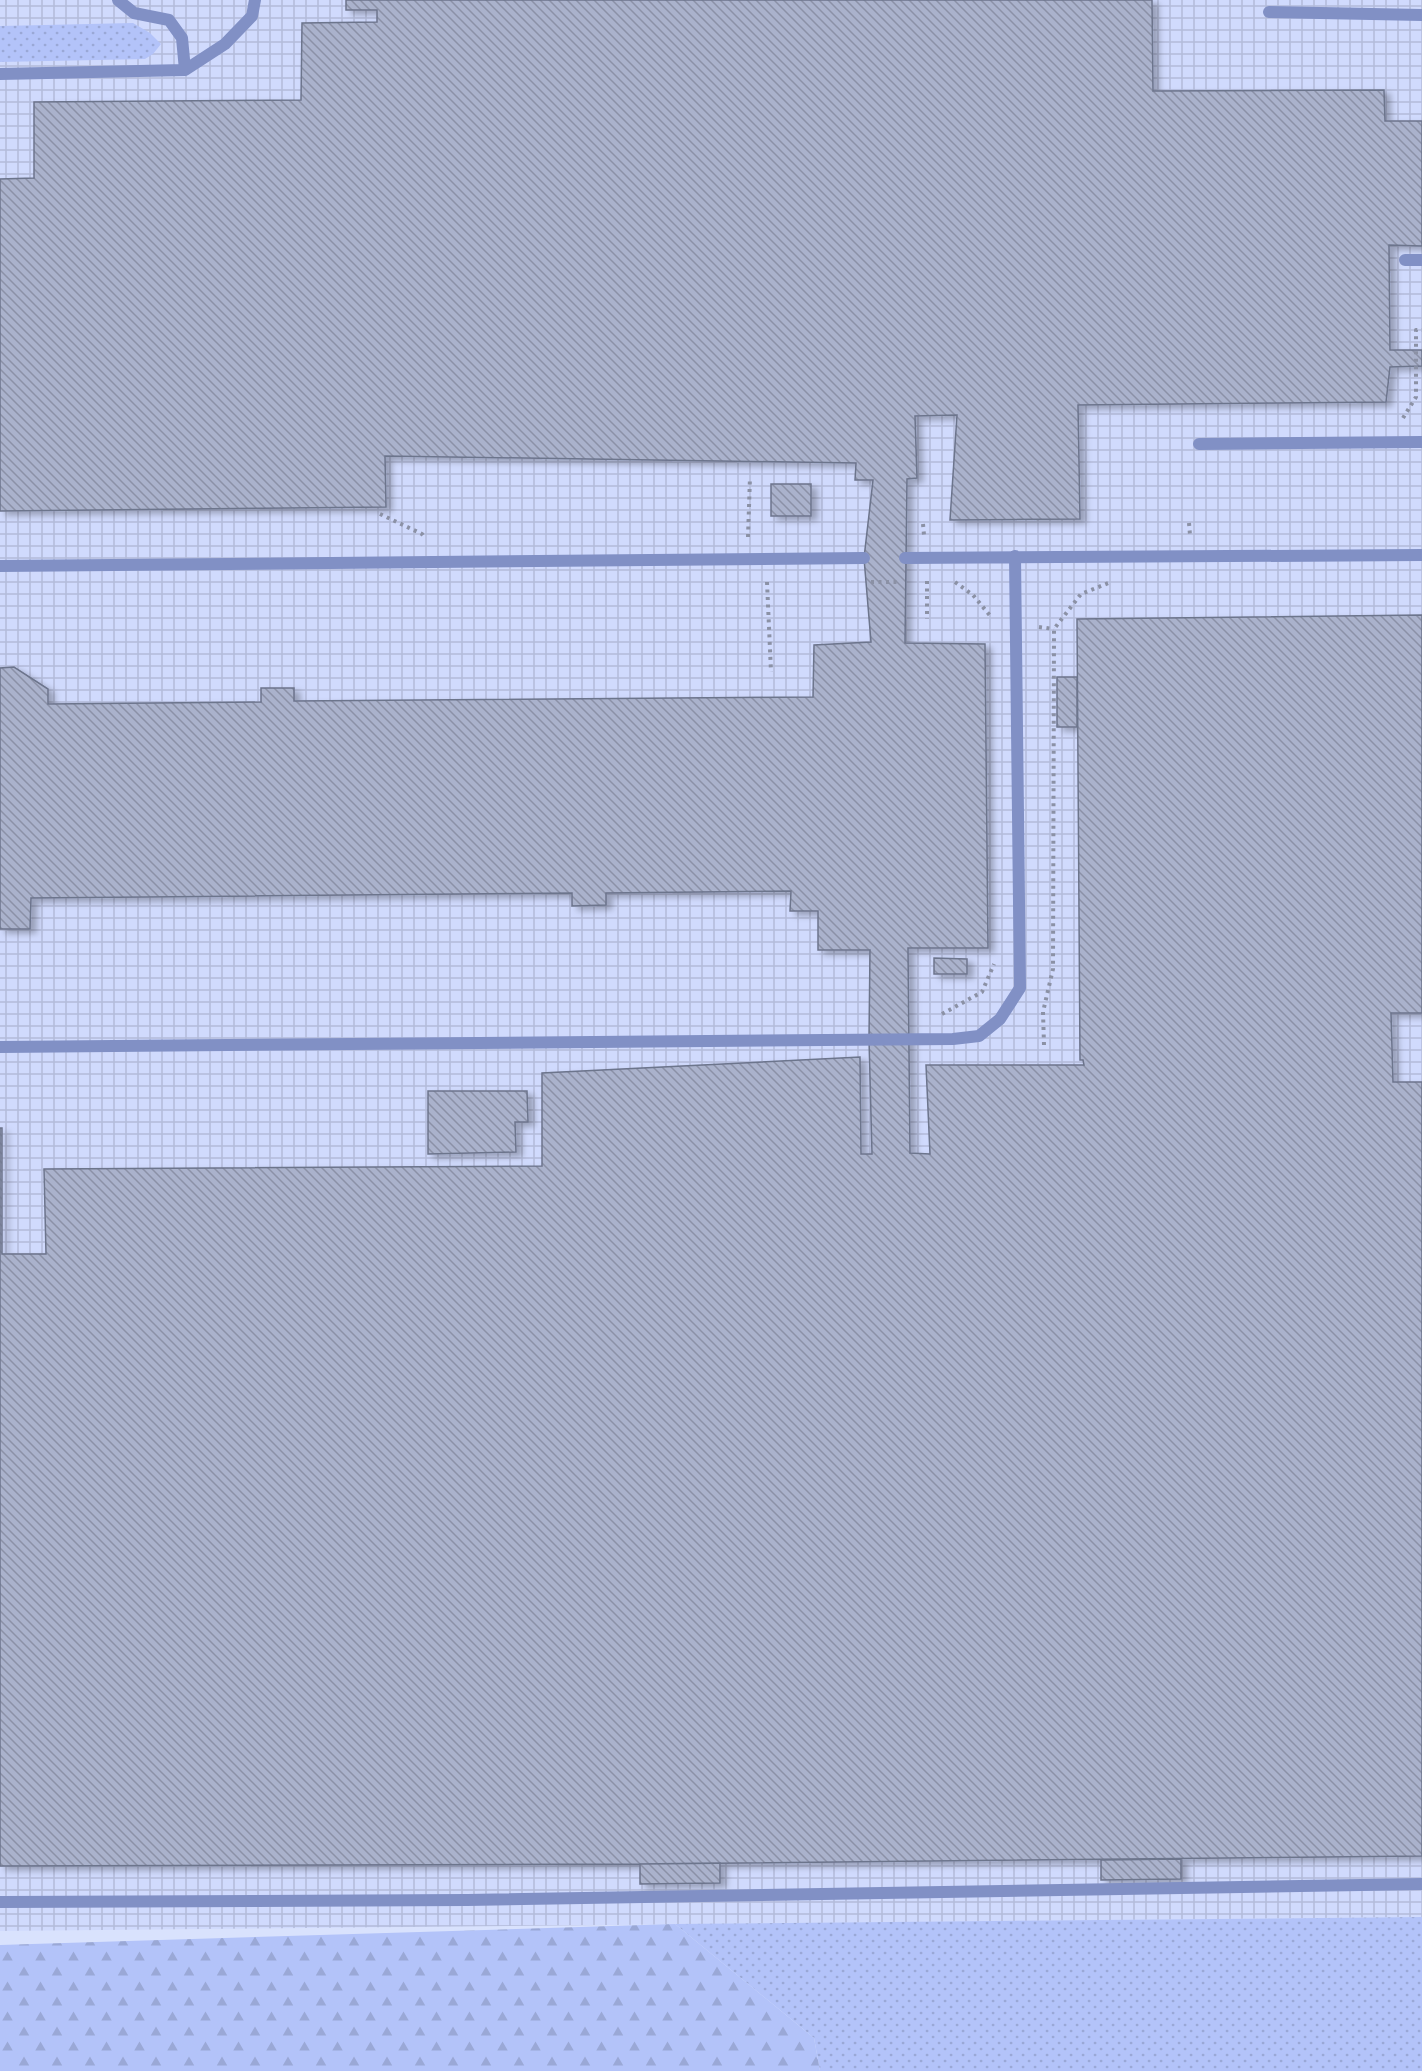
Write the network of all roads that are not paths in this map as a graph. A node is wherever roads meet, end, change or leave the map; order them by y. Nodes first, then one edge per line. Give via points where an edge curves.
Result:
1 (118, 0) edge
2 (255, 0) edge
3 (1269, 12) dead end
4 (1422, 15) edge
5 (185, 70) junction
6 (0, 74) edge
7 (1406, 260) dead end
8 (1422, 260) edge
9 (1422, 442) edge
10 (1199, 444) dead end
11 (1422, 555) edge
12 (1015, 556) junction
13 (864, 558) dead end
14 (905, 558) dead end
15 (0, 566) edge
16 (0, 1047) edge
17 (1422, 1884) edge
18 (0, 1902) edge

1 - 5 lane via 134,13 169,20 182,38
2 - 5 lane via 252,16 225,44
3 - 4 lane
5 - 6 lane
7 - 8 lane
9 - 10 lane
11 - 12 lane
12 - 14 lane
12 - 16 lane via 1020,988 1000,1018 979,1036
13 - 15 lane
17 - 18 lane via 467,1900

